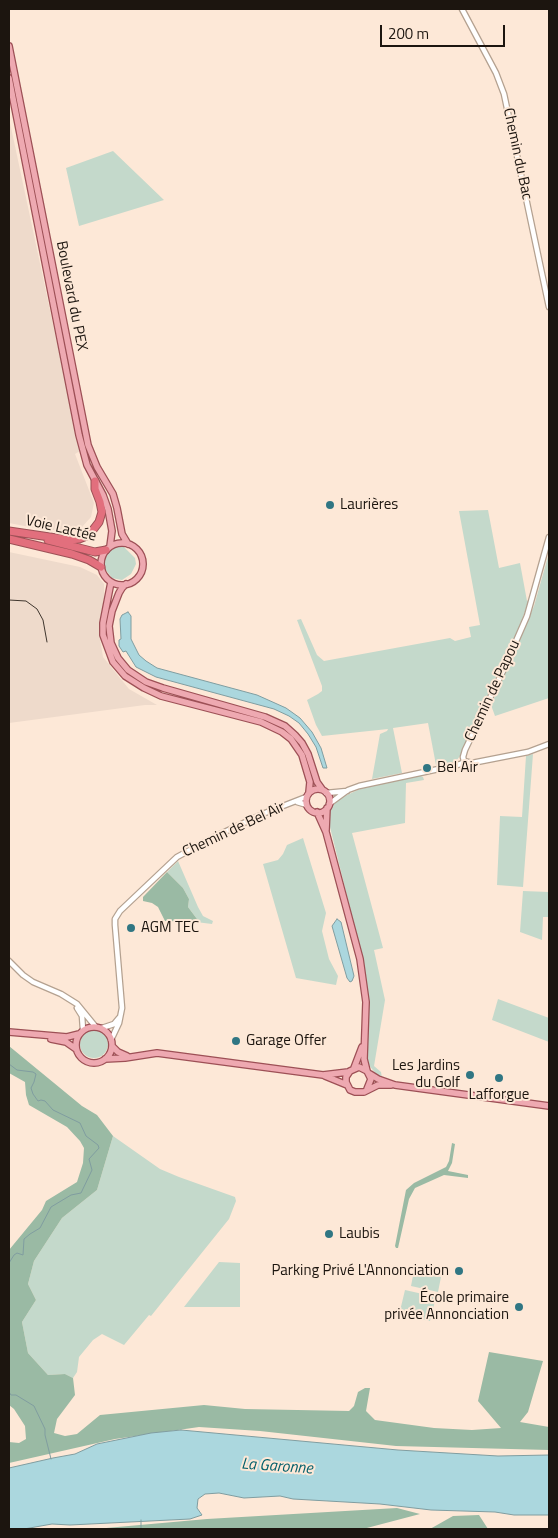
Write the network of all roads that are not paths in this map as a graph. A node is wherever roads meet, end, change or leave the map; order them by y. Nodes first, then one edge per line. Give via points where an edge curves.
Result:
1 (462, 9) edge
2 (9, 46) edge
3 (9, 78) edge
4 (549, 307) edge
5 (96, 481) junction
6 (9, 531) edge
7 (549, 537) edge
8 (9, 539) edge
9 (128, 544) junction
10 (108, 548) junction
11 (101, 567) junction
12 (110, 582) junction
13 (126, 584) junction
14 (549, 744) edge
15 (464, 761) junction
16 (348, 790) junction
17 (324, 791) junction
18 (308, 795) junction
19 (297, 802) junction
20 (307, 805) junction
21 (328, 806) junction
22 (317, 812) junction
23 (326, 832) junction
24 (9, 961) edge
25 (69, 999) junction
26 (120, 1017) junction
27 (95, 1026) junction
28 (102, 1028) junction
29 (9, 1032) edge
30 (81, 1032) junction
31 (37, 1035) junction
32 (112, 1043) junction
33 (364, 1043) junction
34 (76, 1049) junction
35 (131, 1057) junction
36 (106, 1059) junction
37 (354, 1068) junction
38 (348, 1072) junction
39 (369, 1072) junction
40 (323, 1075) junction
41 (347, 1085) junction
42 (395, 1085) junction
43 (367, 1089) junction
44 (549, 1106) edge

1 - 4 street, Chemin du Bac via 504,94
2 - 9 main road, Boulevard du PEX via 86,439 115,500 122,534
3 - 5 main road, Boulevard du PEX via 79,435 87,464
5 - 6 highway via 102,512 89,535 70,540
5 - 10 main road, Boulevard du PEX via 108,509 112,531
6 - 10 highway, Voie Lactée via 99,553
7 - 15 street, Chemin de Papou via 527,616 465,750
8 - 11 highway, Voie Lactée via 72,554
9 - 10 main road
9 - 13 main road via 138,551 143,563 139,576
10 - 11 main road
11 - 12 main road
12 - 13 main road
12 - 18 main road via 104,634 113,662 124,676 161,696 261,722 282,732 302,755 310,782
13 - 17 main road via 119,593 109,626 118,658 128,670 146,682 265,717 285,726 302,743 317,782
14 - 15 street, Chemin de Papou via 528,752 472,763
15 - 16 street
16 - 17 street
16 - 21 street
17 - 18 main road via 314,789
17 - 21 main road via 329,798
18 - 19 street, Chemin de Bel Air
18 - 20 main road
19 - 20 street, Chemin de Bel Air
19 - 26 street, Chemin de Bel Air via 265,813 177,857 120,911 115,919 122,1003
20 - 22 main road
21 - 22 main road
21 - 23 main road
22 - 23 main road
23 - 33 main road via 362,973 366,1002
24 - 25 street via 33,982
25 - 27 street
25 - 30 street via 82,1016
26 - 28 street via 114,1024
26 - 32 street, Chemin de Bel Air
27 - 28 main road
27 - 30 main road
28 - 32 main road
29 - 31 main road
30 - 31 main road via 68,1037
30 - 34 main road
31 - 34 main road via 66,1042
32 - 35 main road via 120,1054
32 - 36 main road
33 - 37 main road
33 - 39 main road via 364,1059
34 - 36 main road via 90,1063
35 - 36 main road
35 - 40 main road via 171,1054
37 - 38 main road
37 - 39 main road via 361,1067
38 - 40 main road
38 - 41 main road
39 - 42 main road
39 - 43 main road via 371,1082
40 - 41 main road
41 - 43 main road via 355,1092
42 - 43 main road
42 - 44 main road

